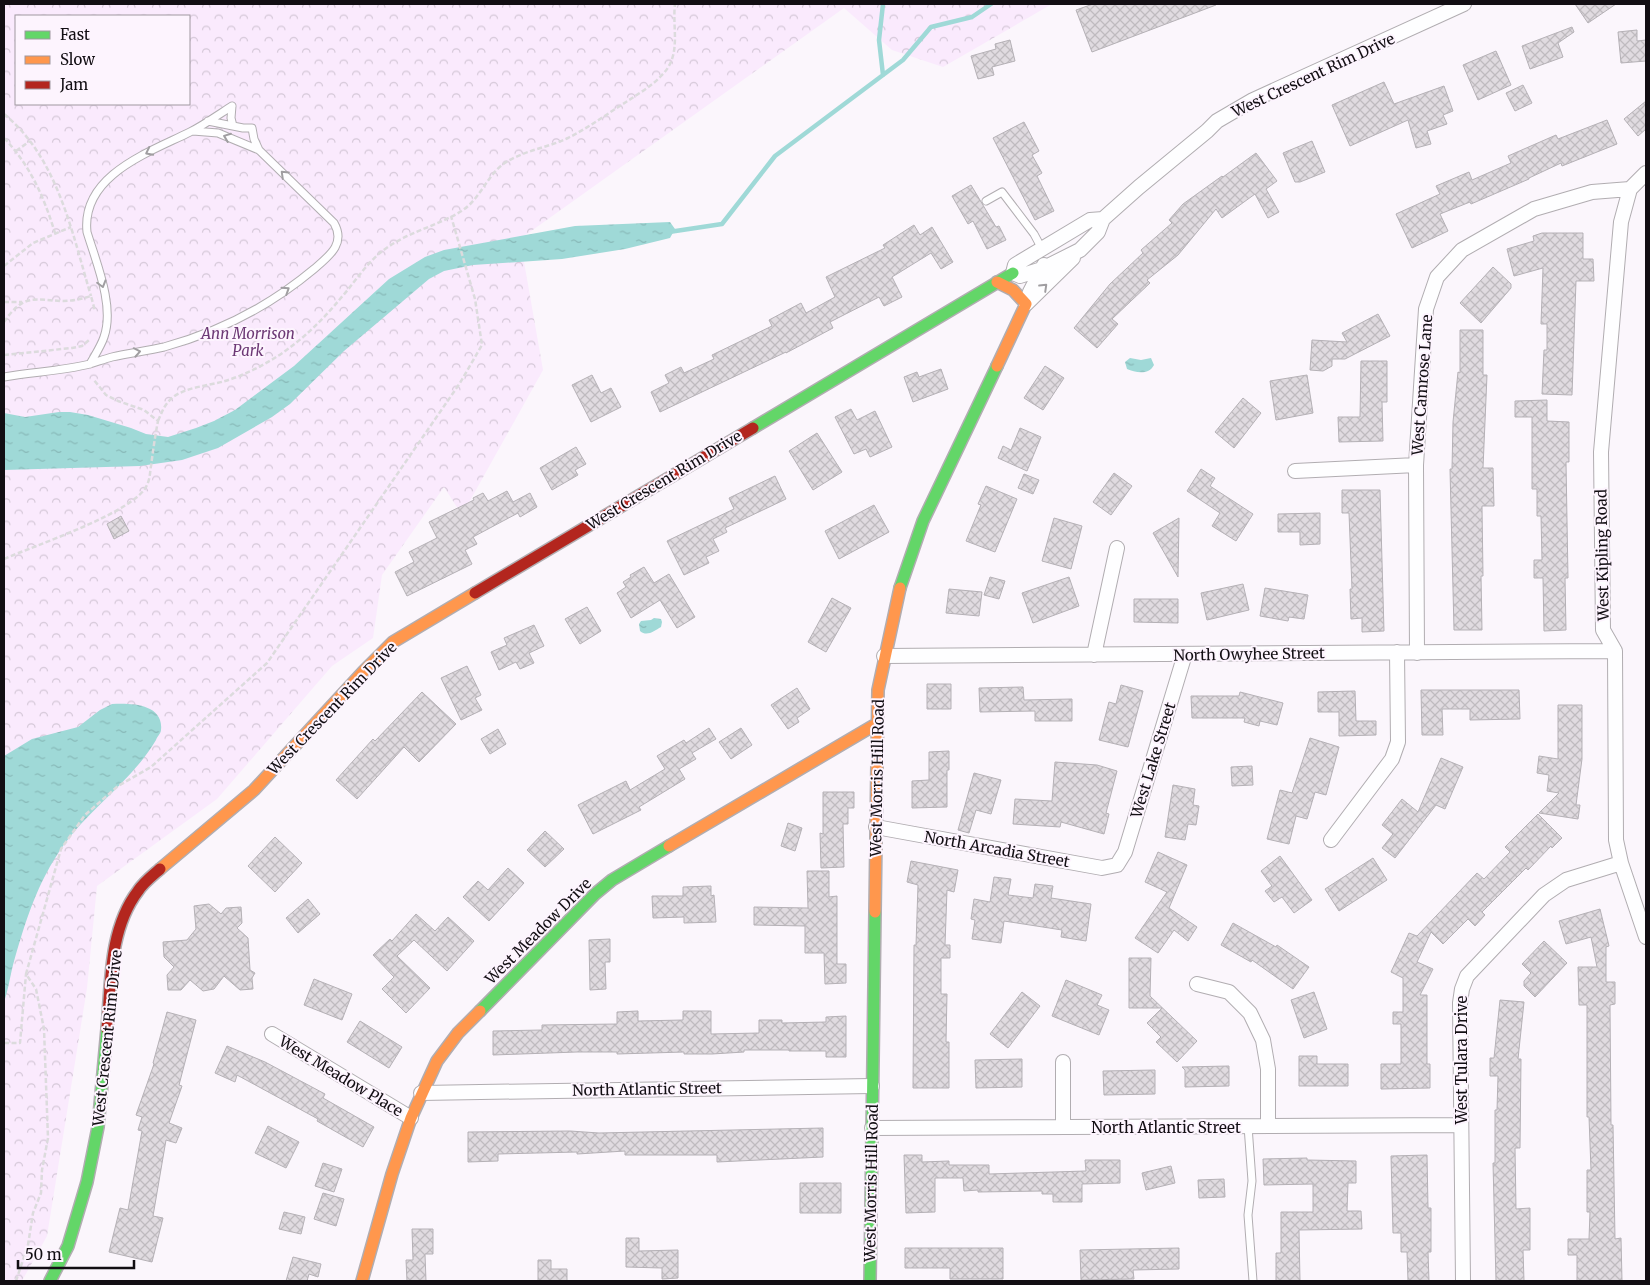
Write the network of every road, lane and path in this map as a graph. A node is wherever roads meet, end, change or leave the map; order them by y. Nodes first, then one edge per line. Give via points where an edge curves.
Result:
1 (675, 4) edge
2 (1464, 4) edge
3 (4, 114) edge
4 (208, 121) junction
5 (233, 126) junction
6 (193, 131) junction
7 (4, 138) edge
8 (30, 141) junction
9 (16, 150) junction
10 (259, 150) junction
11 (1646, 173) edge
12 (1630, 189) junction
13 (986, 201) dead end
14 (451, 216) junction
15 (1103, 219) junction
16 (71, 228) junction
17 (55, 233) junction
18 (1062, 237) junction
19 (1042, 249) junction
20 (1080, 250) junction
21 (4, 266) edge
22 (1042, 269) junction
23 (1013, 273) junction
24 (997, 282) junction
25 (91, 296) junction
26 (4, 302) edge
27 (24, 302) junction
28 (1026, 304) junction
29 (96, 314) dead end
30 (4, 322) edge
31 (94, 333) dead end
32 (4, 355) edge
33 (90, 364) junction
34 (4, 376) edge
35 (94, 380) dead end
36 (158, 421) junction
37 (1416, 465) junction
38 (1295, 471) dead end
39 (1117, 548) dead end
40 (4, 559) edge
41 (1615, 651) junction
42 (1397, 652) junction
43 (1418, 653) junction
44 (1185, 654) junction
45 (1094, 655) junction
46 (884, 656) junction
47 (878, 723) junction
48 (876, 827) junction
49 (1331, 840) dead end
50 (1621, 864) junction
51 (1117, 865) joint
52 (1646, 937) edge
53 (26, 974) junction
54 (1197, 984) dead end
55 (272, 1034) dead end
56 (4, 1043) edge
57 (1063, 1062) dead end
58 (872, 1086) junction
59 (421, 1093) junction
60 (410, 1118) junction
61 (1248, 1126) junction
62 (1268, 1126) junction
63 (1461, 1126) junction
64 (1063, 1127) junction
65 (872, 1128) junction
66 (16, 1281) edge
67 (50, 1281) edge
68 (362, 1281) edge
69 (870, 1281) edge
70 (1253, 1281) edge
71 (1463, 1281) edge

1 - 14 path via 674,55 662,75 568,138 507,161 496,170 472,202
2 - 15 street, West Crescent Rim Drive via 1253,100 1217,121
3 - 8 path
4 - 5 lane
4 - 5 lane via 232,106
4 - 6 lane
5 - 10 lane via 252,128
10 -> 6 lane via 218,133
6 -> 33 lane via 124,165 107,180 91,205 86,221 87,232 108,314 105,337
7 - 9 path
8 - 9 path
8 - 16 path via 57,187
9 - 17 path via 39,188
33 -> 10 lane via 164,347 213,330 263,305 294,285 330,255 339,241 339,230
11 - 12 street, West Kipling Road
12 - 37 street, West Camrose Lane via 1592,192 1534,209 1462,250 1437,277 1426,309
12 - 41 street, West Kipling Road via 1621,222 1601,452 1603,630
13 - 19 lane via 1002,192
14 - 36 path via 389,246 369,262 340,300 309,331 274,358 225,381 173,397 164,406
14 - 53 path via 475,299 482,345 460,383 267,663 151,767 118,786 85,815 62,848
15 - 18 street, West Crescent Rim Drive via 1090,220
15 - 20 street, West Crescent Rim Drive via 1098,232
16 - 17 path
16 - 25 path
17 - 21 path via 33,243
18 - 19 street, West Crescent Rim Drive
18 - 22 street, West Morris Hill Road
19 - 23 street, West Crescent Rim Drive via 1015,265
20 - 22 street, West Crescent Rim Drive
28 -> 20 street, West Morris Hill Road
22 - 23 street, West Crescent Rim Drive via 1020,276
22 - 28 street, West Morris Hill Road
23 - 24 street, West Crescent Rim Drive
24 - 28 street via 1018,292
24 - 67 street, West Crescent Rim Drive via 393,642 254,790 138,890 124,914 113,956 98,1127 87,1182 68,1246
25 - 27 path
25 - 29 path
26 - 27 path
27 - 30 path via 10,312
28 - 46 street, West Morris Hill Road via 923,522 898,594
31 - 32 path via 82,346
33 - 34 lane
35 - 36 path via 106,395 144,410
36 - 40 path via 148,484 142,494 87,525
37 - 38 street
37 - 43 street, West Camrose Lane
39 - 45 street
41 - 43 street, North Owyhee Street
41 - 50 street, West Kipling Road via 1616,840
42 - 43 street, North Owyhee Street
42 - 44 street, North Owyhee Street
42 - 49 street via 1398,742 1395,751
44 - 45 street, North Owyhee Street
44 - 51 street, West Lake Street via 1125,852
45 - 46 street, North Owyhee Street
46 - 47 street, West Morris Hill Road via 878,690
47 - 48 street, West Morris Hill Road
47 - 59 street, West Meadow Drive via 612,880 458,1033 437,1061
48 - 51 street, North Arcadia Street via 1102,868
48 - 58 street, West Morris Hill Road
50 - 52 street, West Kipling Road
50 - 63 street, West Tulara Drive via 1566,880 1544,895 1467,976 1460,1003
53 - 56 path via 20,1044
53 - 66 path via 36,989 44,1029 48,1138 41,1193
54 - 62 street via 1229,992 1250,1013 1263,1040 1268,1069
55 - 60 street, West Meadow Place
57 - 64 street
58 - 59 street, North Atlantic Street
58 - 65 street, West Morris Hill Road
59 - 60 street, West Meadow Drive
60 - 68 street, West Meadow Drive
61 - 62 street, North Atlantic Street
61 - 64 street, North Atlantic Street
61 - 70 lane via 1252,1181 1248,1215
62 - 63 street, North Atlantic Street
63 - 71 street, West Tulara Drive
64 - 65 street, North Atlantic Street
65 - 69 street, West Morris Hill Road

